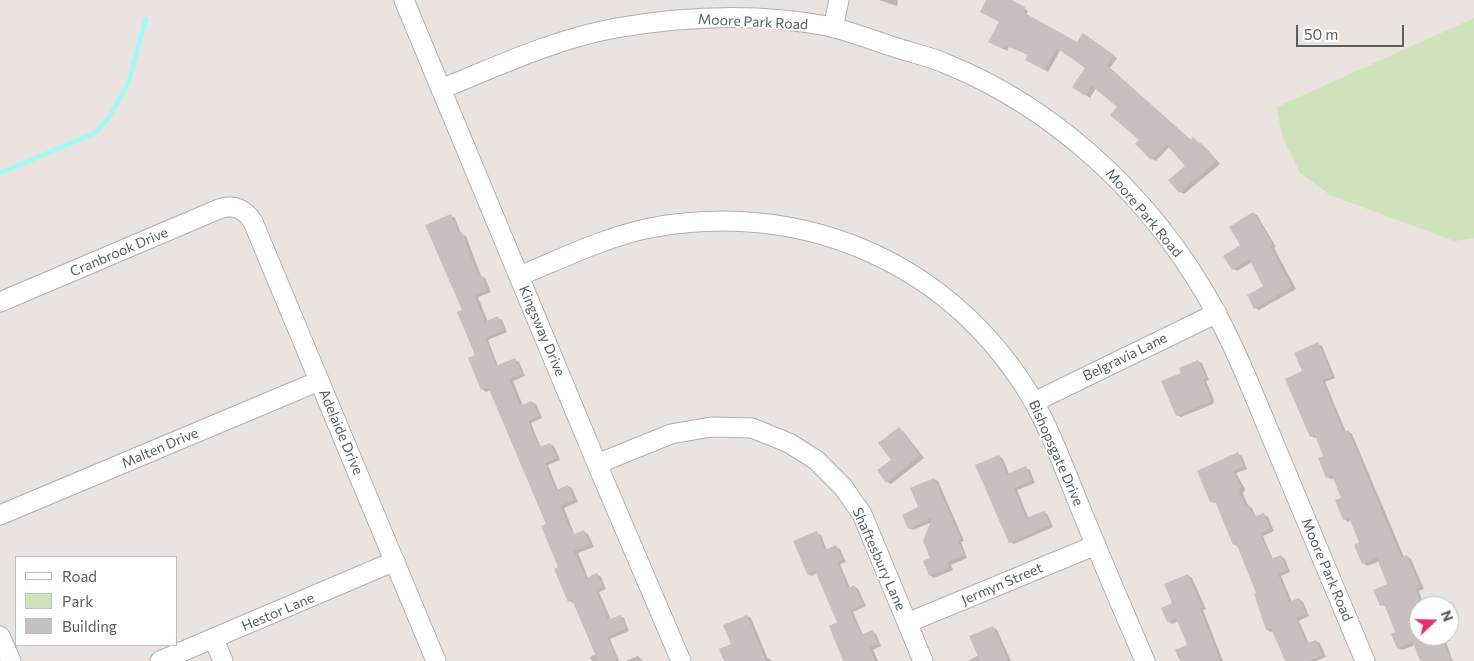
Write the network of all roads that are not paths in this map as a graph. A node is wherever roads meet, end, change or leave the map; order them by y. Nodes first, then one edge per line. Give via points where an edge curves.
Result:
1 (404, 0) edge
2 (839, 0) edge
3 (833, 28) junction
4 (441, 89) junction
5 (238, 208) joint
6 (519, 276) junction
7 (0, 302) edge
8 (1217, 313) junction
9 (319, 381) junction
10 (1034, 402) junction
11 (597, 464) junction
12 (0, 516) edge
13 (1096, 545) junction
14 (395, 562) junction
15 (907, 623) junction
16 (0, 636) edge
17 (214, 639) junction
18 (11, 661) edge
19 (160, 661) edge
20 (223, 661) edge
21 (436, 661) edge
22 (681, 661) edge
23 (923, 661) edge
24 (1144, 661) edge
25 (1365, 661) edge

1 - 4 street, Kingsway Drive
2 - 3 street
3 - 4 street, Moore Park Road via 772,20 694,18 613,28 535,51
3 - 8 street, Moore Park Road via 948,64 1028,106 1104,165 1144,208 1196,278
4 - 6 street, Kingsway Drive
5 - 7 street, Cranbrook Drive via 219,209
5 - 9 street, Adelaide Drive via 254,222
6 - 10 street, Bishopsgate Drive via 612,238 649,228 687,222 730,221 768,223 805,230 858,246 927,284 984,333
6 - 11 street, Kingsway Drive
8 - 10 street, Belgravia Lane
8 - 25 street, Moore Park Road
9 - 12 street, Malten Drive
9 - 14 street, Adelaide Drive
10 - 13 street, Bishopsgate Drive
11 - 15 street, Shaftesbury Lane via 671,434 711,427 752,428 789,443 816,460 843,487 862,514
11 - 22 street, Kingsway Drive
13 - 15 street, Jermyn Street
13 - 24 street, Bishopsgate Drive
14 - 17 street, Hestor Lane
14 - 21 street, Adelaide Drive
15 - 23 street, Shaftesbury Lane
16 - 18 street
17 - 19 street, Hestor Lane
17 - 20 street

